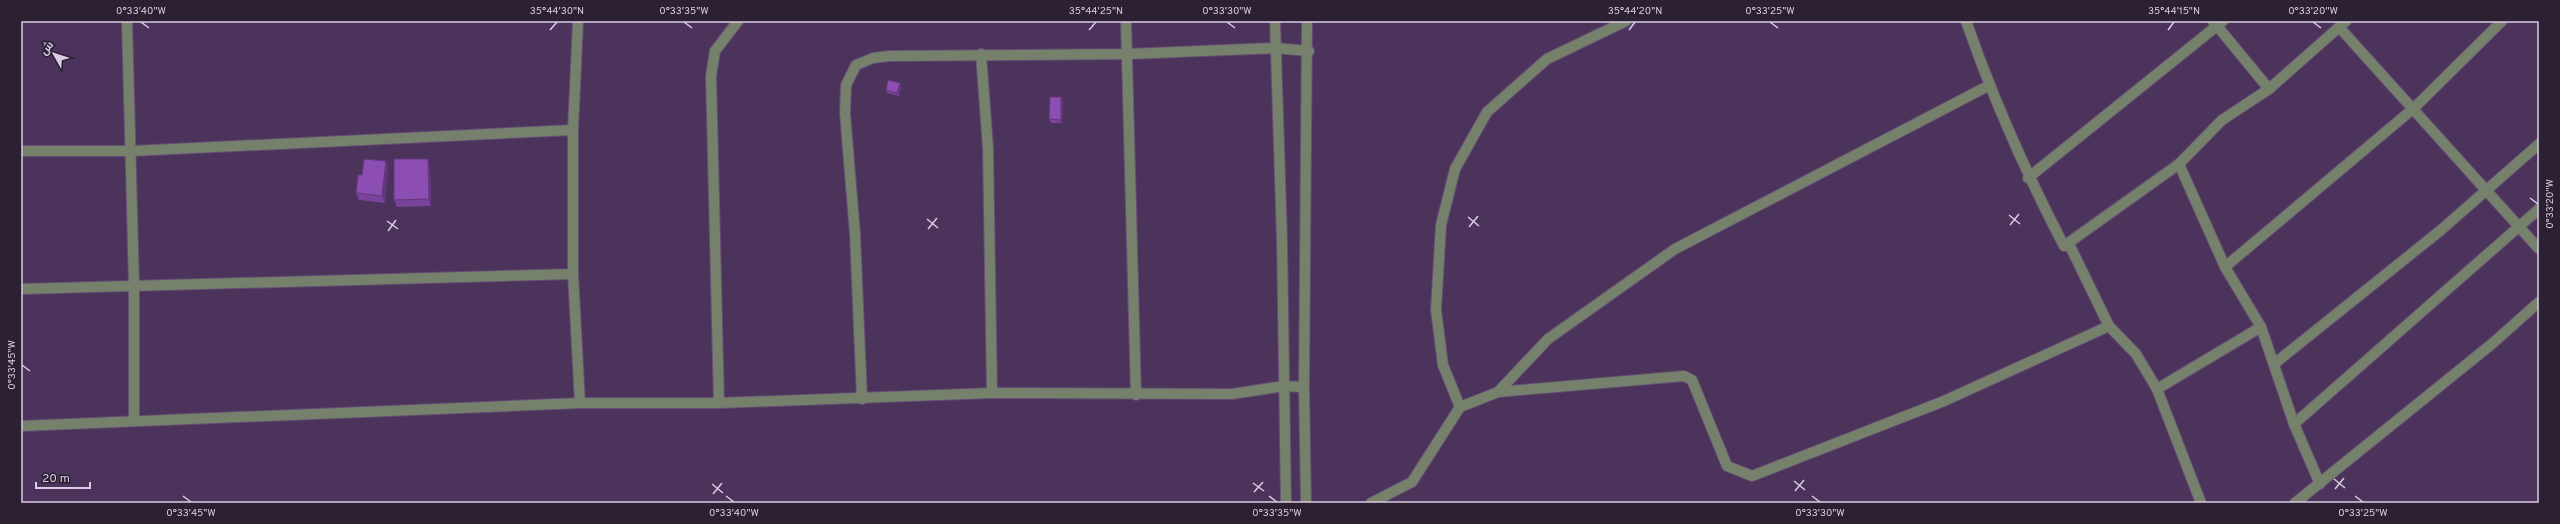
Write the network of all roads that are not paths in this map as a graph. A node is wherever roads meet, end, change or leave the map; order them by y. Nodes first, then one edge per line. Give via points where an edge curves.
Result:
1 (127, 21) edge
2 (578, 21) edge
3 (738, 21) edge
4 (1126, 21) edge
5 (1275, 21) edge
6 (1307, 21) edge
7 (1626, 21) edge
8 (1966, 21) edge
9 (2502, 21) edge
10 (2218, 23) edge
11 (2343, 24) edge
12 (1275, 48) junction
13 (1309, 52) junction
14 (980, 54) junction
15 (1128, 54) junction
16 (1988, 86) junction
17 (2269, 89) junction
18 (2414, 108) junction
19 (573, 130) junction
20 (2539, 144) edge
21 (130, 151) junction
22 (21, 152) edge
23 (2179, 164) junction
24 (2028, 178) junction
25 (2487, 191) junction
26 (2539, 209) edge
27 (2518, 226) junction
28 (2069, 244) junction
29 (2539, 249) edge
30 (2225, 267) junction
31 (573, 274) junction
32 (134, 285) junction
33 (21, 289) edge
34 (2539, 302) edge
35 (2109, 326) junction
36 (2261, 327) junction
37 (2274, 364) junction
38 (1284, 386) junction
39 (1304, 386) junction
40 (2156, 389) junction
41 (992, 392) junction
42 (1498, 392) junction
43 (1136, 394) junction
44 (862, 399) junction
45 (580, 403) junction
46 (719, 403) junction
47 (1460, 407) junction
48 (134, 421) junction
49 (2294, 424) junction
50 (21, 426) edge
51 (2320, 484) junction
52 (1286, 503) edge
53 (1306, 503) edge
54 (1371, 503) edge
55 (2201, 503) edge
56 (2295, 503) edge

1 - 21 street
2 - 19 street
3 - 46 street via 715,51 710,76
4 - 15 street
5 - 12 street
6 - 13 street
7 - 47 street via 1547,59 1487,112 1455,169 1441,225 1436,310 1443,365
8 - 16 street
9 - 18 street
10 - 17 street
10 - 24 street
11 - 17 street
11 - 18 street
12 - 13 street
12 - 15 street
12 - 38 street
13 - 39 street
14 - 15 street
14 - 41 street via 988,148
14 - 44 street via 873,58 856,65 846,85 845,113 856,234
15 - 43 street
16 - 24 street
16 - 42 street via 1675,249 1548,339
17 - 23 street via 2222,120
18 - 25 street
18 - 30 street
19 - 21 street
19 - 31 street
20 - 25 street
21 - 22 street
21 - 32 street
23 - 28 street
23 - 30 street
24 - 28 street via 2064,246
25 - 27 street
25 - 37 street
26 - 27 street
27 - 29 street
27 - 49 street
28 - 35 street
30 - 36 street
31 - 32 street
31 - 45 street
32 - 33 street
32 - 48 street
34 - 51 street via 2493,343
35 - 40 street via 2136,354
35 - 42 street via 1944,401 1752,476 1727,466 1692,380 1684,376
36 - 37 street
36 - 40 street
37 - 49 street
38 - 39 street
38 - 43 street via 1232,394
38 - 52 street
39 - 53 street
40 - 55 street
41 - 43 street
41 - 44 street
42 - 47 street
44 - 46 street
45 - 46 street
45 - 48 street
47 - 54 street via 1412,482
48 - 50 street
49 - 51 street
51 - 56 street

